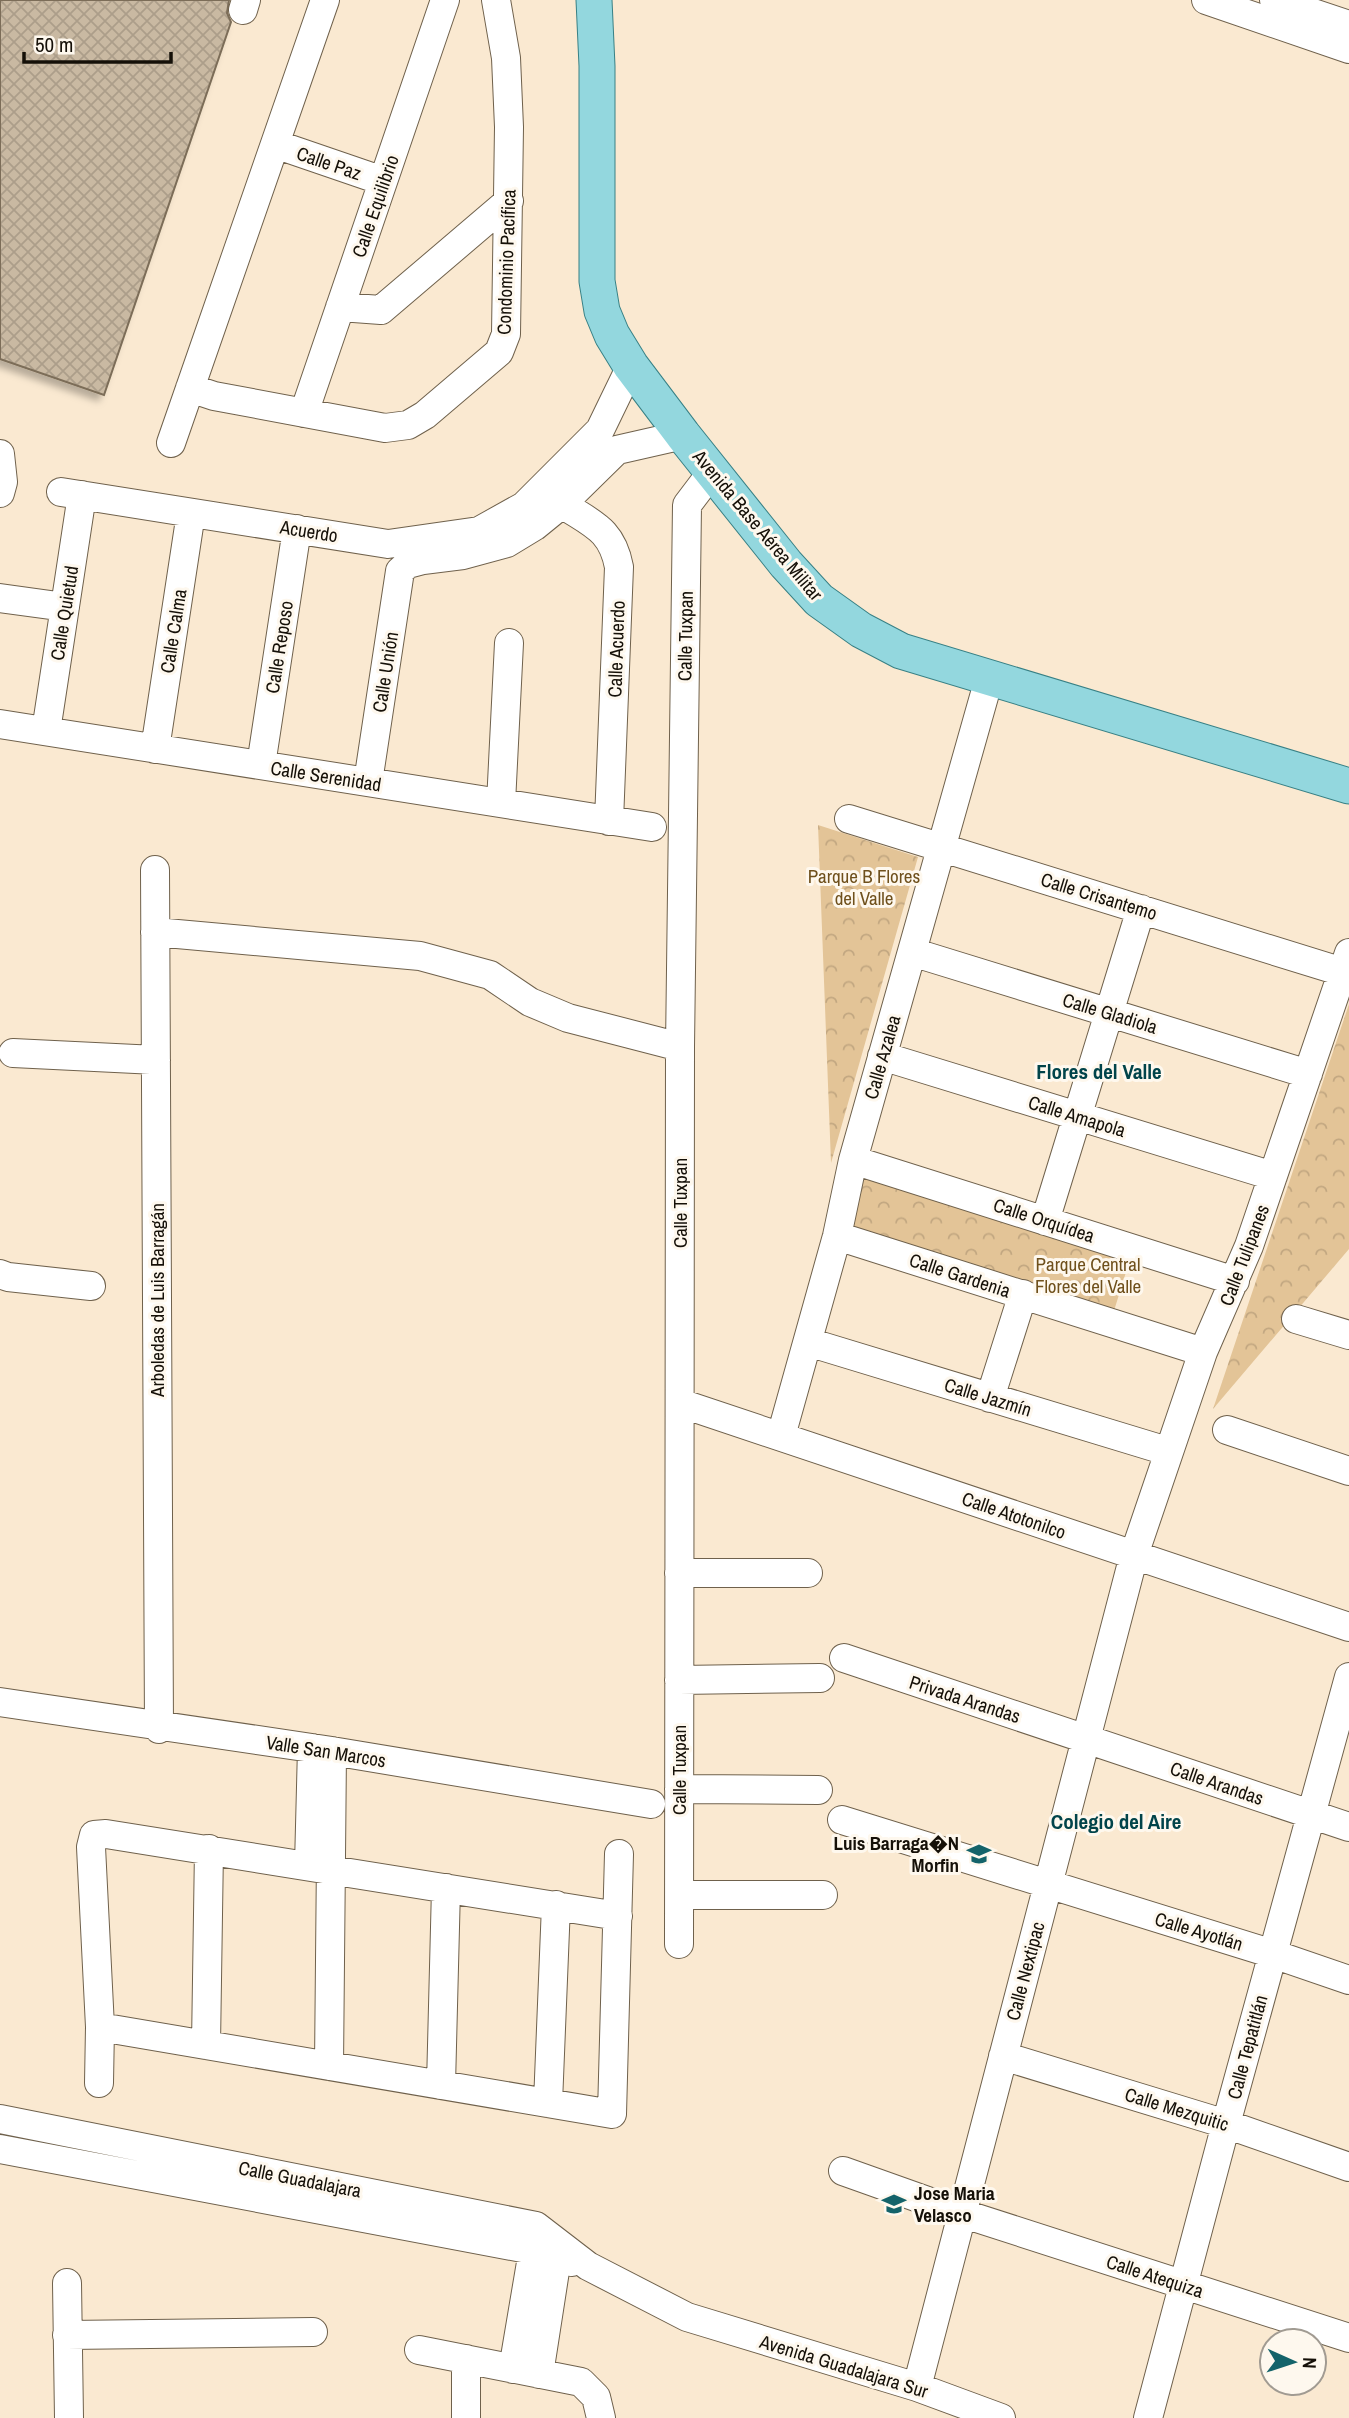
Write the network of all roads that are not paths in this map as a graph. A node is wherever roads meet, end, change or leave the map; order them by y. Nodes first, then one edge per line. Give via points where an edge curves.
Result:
1 (325, 0) edge
2 (445, 0) edge
3 (496, 0) edge
4 (594, 0) edge
5 (1206, 0) edge
6 (1274, 0) edge
7 (1349, 25) edge
8 (1349, 49) edge
9 (275, 144) junction
10 (383, 181) junction
11 (509, 201) junction
12 (340, 307) junction
13 (631, 366) junction
14 (190, 388) junction
15 (304, 413) junction
16 (683, 435) junction
17 (608, 440) junction
18 (171, 443) dead end
19 (0, 454) edge
20 (712, 472) junction
21 (573, 480) junction
22 (0, 493) edge
23 (71, 493) joint
24 (191, 513) junction
25 (297, 529) junction
26 (405, 553) junction
27 (0, 598) edge
28 (65, 607) junction
29 (509, 643) dead end
30 (989, 679) junction
31 (0, 724) edge
32 (46, 732) junction
33 (155, 749) junction
34 (261, 765) junction
35 (368, 782) junction
36 (1349, 786) edge
37 (501, 803) junction
38 (849, 818) dead end
39 (610, 821) junction
40 (652, 827) dead end
41 (941, 847) junction
42 (155, 870) dead end
43 (1141, 909) junction
44 (155, 932) junction
45 (912, 952) junction
46 (1347, 966) edge
47 (1109, 1013) junction
48 (680, 1047) junction
49 (13, 1053) dead end
50 (882, 1056) junction
51 (156, 1060) junction
52 (1308, 1074) junction
53 (1077, 1116) junction
54 (853, 1160) junction
55 (1273, 1177) junction
56 (1045, 1221) junction
57 (837, 1236) junction
58 (0, 1274) edge
59 (1235, 1281) junction
60 (91, 1286) dead end
61 (1023, 1294) junction
62 (1296, 1319) dead end
63 (1349, 1335) edge
64 (808, 1342) junction
65 (1202, 1352) junction
66 (990, 1398) junction
67 (680, 1403) junction
68 (1227, 1430) dead end
69 (781, 1436) junction
70 (1167, 1451) junction
71 (1349, 1471) edge
72 (1134, 1555) junction
73 (679, 1573) junction
74 (808, 1573) dead end
75 (1349, 1627) edge
76 (844, 1658) dead end
77 (1349, 1677) edge
78 (820, 1678) dead end
79 (679, 1680) junction
80 (0, 1702) edge
81 (159, 1727) junction
82 (1086, 1739) junction
83 (322, 1750) junction
84 (679, 1789) junction
85 (818, 1790) dead end
86 (651, 1804) dead end
87 (1311, 1815) junction
88 (842, 1820) dead end
89 (1349, 1827) edge
90 (209, 1849) junction
91 (620, 1854) dead end
92 (320, 1867) junction
93 (1048, 1883) junction
94 (446, 1888) junction
95 (679, 1895) junction
96 (823, 1895) dead end
97 (556, 1905) junction
98 (618, 1916) junction
99 (679, 1944) dead end
100 (1273, 1954) junction
101 (1349, 1980) edge
102 (100, 2027) junction
103 (206, 2045) junction
104 (1003, 2056) junction
105 (329, 2066) junction
106 (99, 2083) dead end
107 (441, 2085) junction
108 (548, 2103) junction
109 (0, 2119) edge
110 (1226, 2124) junction
111 (0, 2149) edge
112 (167, 2153) junction
113 (1349, 2167) edge
114 (844, 2171) dead end
115 (163, 2180) junction
116 (961, 2213) junction
117 (546, 2245) junction
118 (67, 2283) dead end
119 (1182, 2286) junction
120 (687, 2317) joint
121 (313, 2332) dead end
122 (68, 2335) junction
123 (1349, 2338) edge
124 (419, 2350) dead end
125 (466, 2360) junction
126 (526, 2372) junction
127 (917, 2387) junction
128 (69, 2418) edge
129 (467, 2418) edge
130 (601, 2418) edge
131 (1001, 2418) edge
132 (1148, 2418) edge

1 - 9 street
2 - 10 street, Calle Equilibrio
3 - 11 street, Condominio Pacífica via 506,58
4 - 13 main road, Avenida Base Aérea Militar via 597,281 602,311
5 - 8 street
6 - 7 street
9 - 10 street, Calle Paz
9 - 14 street
10 - 12 street, Calle Equilibrio
11 - 12 street via 381,310
11 - 15 street, Condominio Pacífica via 506,334 499,352 408,425 385,428
12 - 15 street, Calle Equilibrio
13 - 16 main road, Avenida Base Aérea Militar
13 - 17 street, Acuerdo
14 - 15 street, Condominio Pacífica
14 - 18 street
16 - 17 street
16 - 20 main road, Avenida Base Aérea Militar
17 - 21 street, Acuerdo
19 - 22 street via 4,482
20 - 30 main road, Avenida Base Aérea Militar via 819,600 901,651
20 - 48 street, Calle Tuxpan via 687,505
21 - 26 street, Acuerdo via 535,526 507,543 463,555 423,559
21 - 39 street, Calle Acuerdo via 615,548 619,567
23 - 24 street, Acuerdo
23 - 28 street, Calle Quietud
24 - 25 street, Acuerdo
24 - 33 street, Calle Calma
25 - 26 street, Acuerdo via 388,544
25 - 34 street, Calle Reposo
26 - 35 street, Calle Unión
27 - 28 street
28 - 32 street, Calle Quietud
29 - 37 street
30 - 36 main road, Avenida Base Aérea Militar
30 - 41 street, Calle Azalea
31 - 32 street, Calle Serenidad
32 - 33 street, Calle Serenidad
33 - 34 street, Calle Serenidad
34 - 35 street, Calle Serenidad
35 - 37 street, Calle Serenidad
37 - 39 street, Calle Serenidad
38 - 41 street, Calle Crisantemo
39 - 40 street, Calle Serenidad
41 - 43 street, Calle Crisantemo
41 - 45 street, Calle Azalea
42 - 44 street, Arboledas de Luis Barragán
43 - 46 street, Calle Crisantemo
43 - 47 street
44 - 48 street via 420,956 490,975 530,1002 568,1018
44 - 51 street, Arboledas de Luis Barragán
45 - 47 street, Calle Gladiola
45 - 50 street, Calle Azalea
46 - 52 street, Calle Tulipanes
47 - 52 street, Calle Gladiola
47 - 53 street
48 - 67 street, Calle Tuxpan
49 - 51 street
50 - 53 street, Calle Amapola
50 - 54 street, Calle Azalea
51 - 81 street, Arboledas de Luis Barragán
52 - 55 street, Calle Tulipanes
53 - 55 street, Calle Amapola
53 - 56 street
54 - 56 street, Calle Orquídea
54 - 57 street, Calle Azalea
55 - 59 street, Calle Tulipanes
56 - 59 street, Calle Orquídea
57 - 61 street, Calle Gardenia
57 - 64 street, Calle Azalea
58 - 60 street
59 - 65 street, Calle Tulipanes
61 - 65 street, Calle Gardenia
61 - 66 street
62 - 63 street
64 - 66 street, Calle Jazmín
64 - 69 street, Calle Azalea
65 - 70 street, Calle Tulipanes
66 - 70 street, Calle Jazmín
67 - 69 street, Calle Atotonilco
67 - 73 street, Calle Tuxpan
68 - 71 street
69 - 72 street, Calle Atotonilco
70 - 72 street, Calle Tulipanes
72 - 75 street, Calle Atotonilco
72 - 82 street, Calle Nextipac
73 - 74 street
73 - 79 street, Calle Tuxpan
76 - 82 street, Privada Arandas
77 - 87 street, Calle Tepatitlán
78 - 79 street
79 - 84 street, Calle Tuxpan
80 - 81 street, Valle San Marcos
81 - 83 street, Valle San Marcos
82 - 87 street, Calle Arandas
82 - 93 street, Calle Nextipac
83 - 86 street, Valle San Marcos
83 - 92 street
84 - 85 street
84 - 95 street, Calle Tuxpan
87 - 89 street, Calle Arandas
87 - 100 street, Calle Tepatitlán
88 - 93 street, Calle Ayotlán
90 - 92 street
90 - 102 street via 94,1835
90 - 103 street
91 - 98 street
92 - 94 street
92 - 105 street
93 - 100 street, Calle Ayotlán
93 - 104 street, Calle Nextipac
94 - 97 street
94 - 107 street
95 - 96 street
95 - 99 street, Calle Tuxpan
97 - 98 street
97 - 108 street
98 - 108 street via 612,2114
100 - 101 street, Calle Ayotlán
100 - 110 street, Calle Tepatitlán
102 - 103 street
102 - 106 street
103 - 105 street
104 - 110 street, Calle Mezquitic
104 - 116 street, Calle Nextipac
105 - 107 street
107 - 108 street
109 - 112 street, Calle Guadalajara
110 - 113 street, Calle Mezquitic
110 - 119 street, Calle Tepatitlán
111 - 115 street, Calle Guadalajara
112 - 115 street via 178,2162 179,2172 173,2179
112 - 117 street, Calle Guadalajara
114 - 116 street, Calle Atequiza
115 - 117 street, Calle Guadalajara
116 - 119 street, Calle Atequiza
116 - 127 street, Calle Nextipac
117 - 120 street, Calle Guadalajara
117 - 126 street
118 - 122 street
119 - 123 street, Calle Atequiza
119 - 132 street, Calle Tepatitlán
120 - 127 street, Avenida Guadalajara Sur
121 - 122 street
122 - 128 street
124 - 125 street
125 - 126 street
125 - 129 street
126 - 130 street via 581,2382 596,2397
127 - 131 street, Avenida Guadalajara Sur

